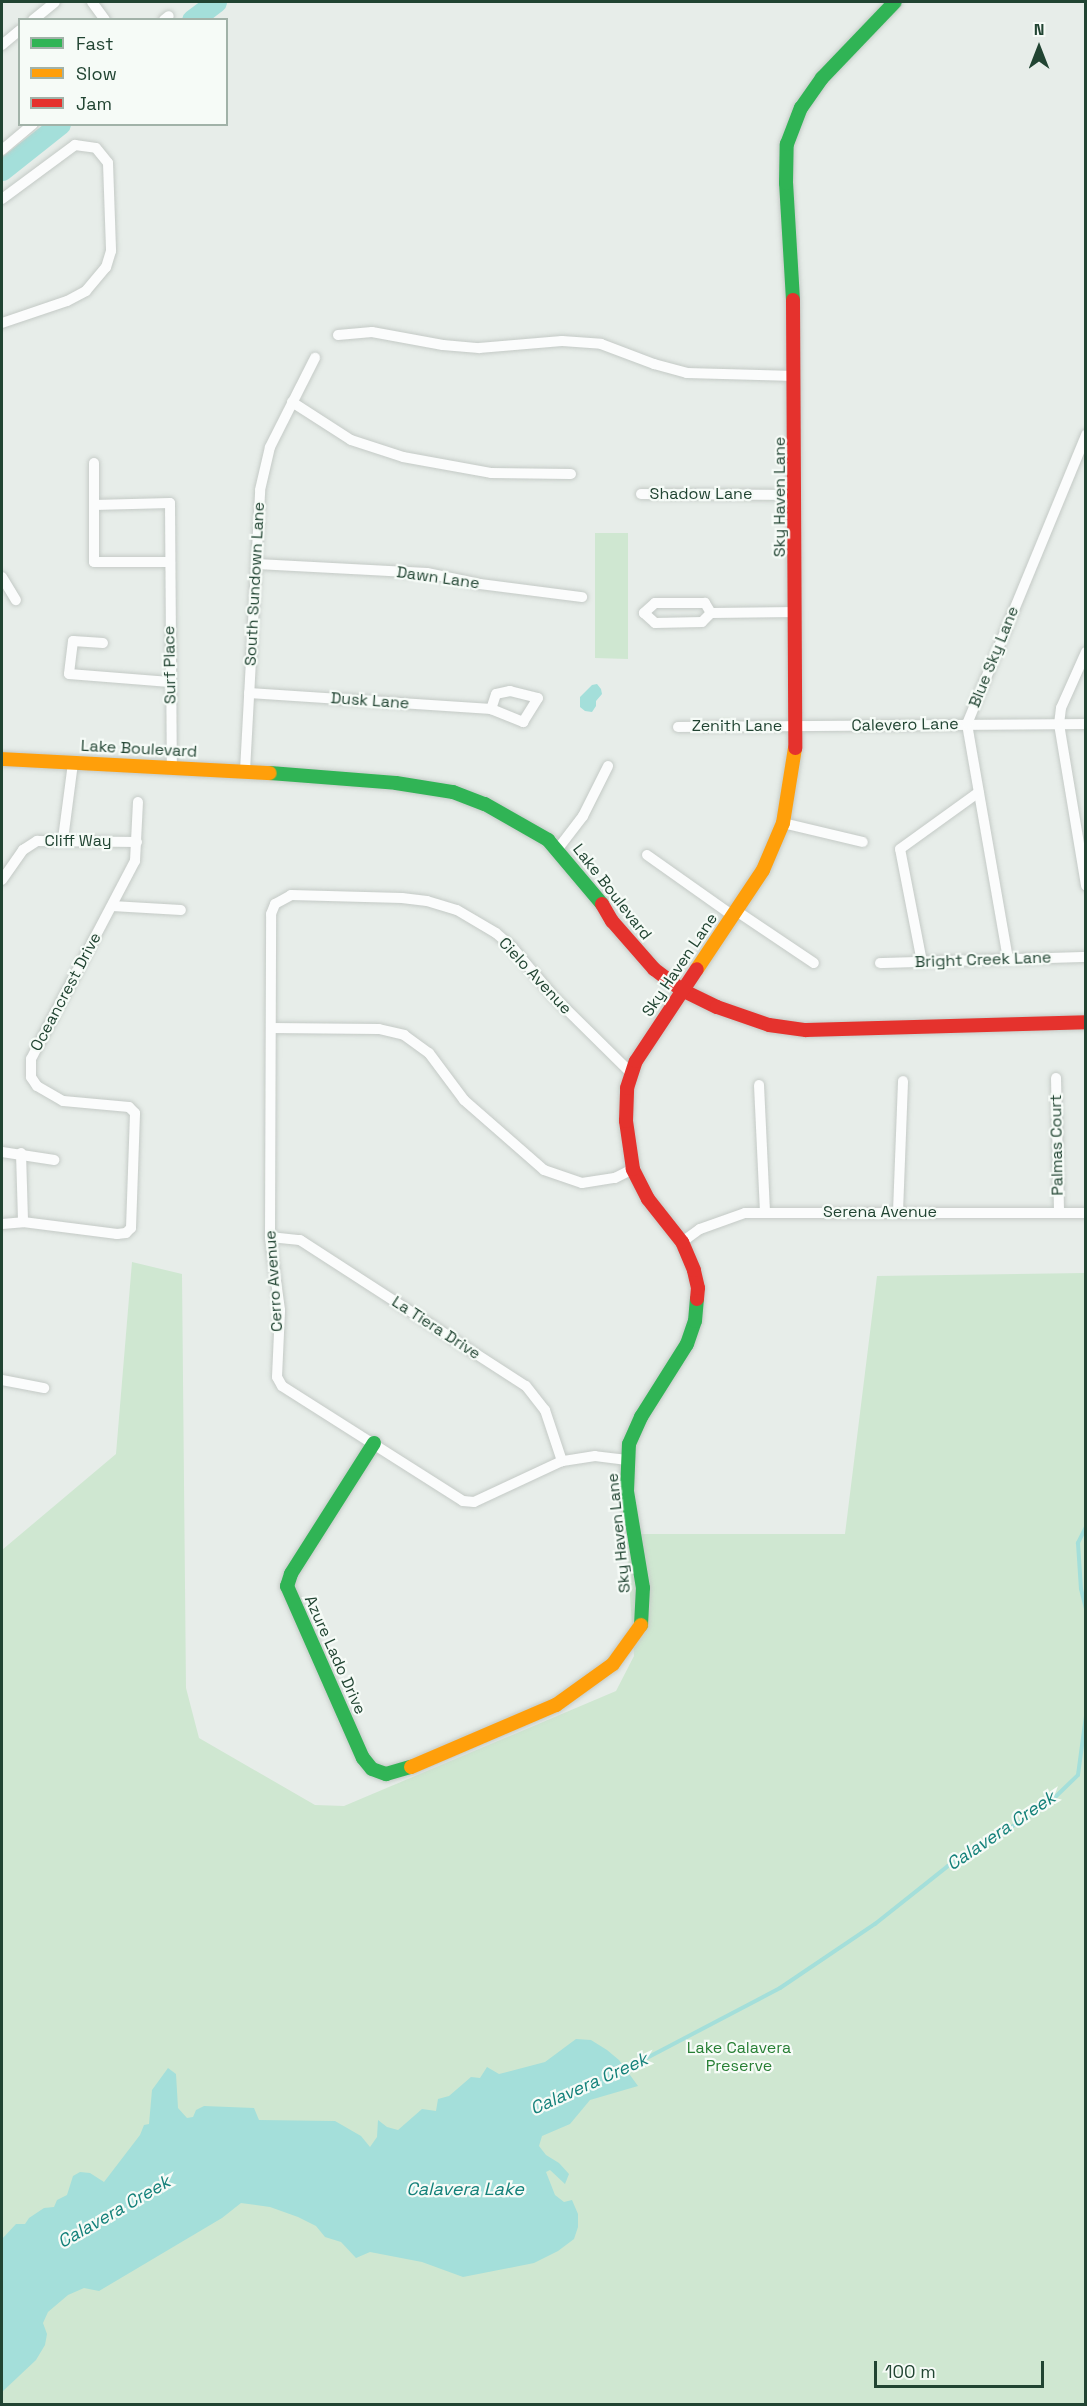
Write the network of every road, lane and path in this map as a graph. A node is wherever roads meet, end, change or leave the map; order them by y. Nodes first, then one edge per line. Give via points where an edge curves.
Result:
1 (55, 2) edge
2 (92, 2) edge
3 (895, 2) edge
4 (35, 18) edge
5 (104, 18) edge
6 (18, 32) edge
7 (2, 45) edge
8 (31, 126) edge
9 (2, 150) edge
10 (2, 199) edge
11 (2, 323) edge
12 (338, 334) dead end
13 (315, 358) dead end
14 (795, 376) junction
15 (292, 402) junction
16 (1086, 435) edge
17 (94, 463) dead end
18 (571, 474) dead end
19 (641, 494) dead end
20 (796, 495) junction
21 (94, 505) junction
22 (170, 562) junction
23 (257, 564) junction
24 (2, 578) edge
25 (582, 597) dead end
26 (16, 600) dead end
27 (796, 612) junction
28 (711, 613) junction
29 (103, 643) dead end
30 (1086, 652) edge
31 (170, 682) junction
32 (249, 693) junction
33 (491, 710) dead end
34 (967, 724) junction
35 (1059, 724) junction
36 (1086, 724) edge
37 (796, 726) junction
38 (678, 727) dead end
39 (2, 759) edge
40 (73, 763) junction
41 (608, 766) dead end
42 (172, 767) junction
43 (245, 771) junction
44 (979, 792) junction
45 (138, 802) dead end
46 (783, 823) junction
47 (63, 839) junction
48 (137, 842) junction
49 (863, 842) dead end
50 (558, 849) junction
51 (647, 855) dead end
52 (2, 880) edge
53 (1086, 886) edge
54 (281, 899) joint
55 (112, 906) junction
56 (181, 910) dead end
57 (734, 913) junction
58 (1086, 957) edge
59 (1008, 959) junction
60 (922, 962) junction
61 (814, 963) dead end
62 (880, 963) dead end
63 (682, 990) junction
64 (1086, 1022) edge
65 (271, 1028) junction
66 (631, 1073) junction
67 (1056, 1078) dead end
68 (903, 1081) dead end
69 (759, 1085) dead end
70 (2, 1152) edge
71 (21, 1153) junction
72 (54, 1160) dead end
73 (633, 1169) junction
74 (765, 1211) junction
75 (898, 1212) junction
76 (1059, 1213) junction
77 (1086, 1213) edge
78 (22, 1222) junction
79 (2, 1224) edge
80 (270, 1237) junction
81 (682, 1242) junction
82 (2, 1380) edge
83 (44, 1388) dead end
84 (374, 1443) junction
85 (627, 1460) junction
86 (562, 1461) junction
87 (363, 1758) joint

1 - 4 street
2 - 5 street
3 - 14 street, Sky Haven Lane via 822,78 801,108 787,144
6 - 7 street
8 - 9 street
10 - 11 street via 75,145 96,148 108,163 111,251 106,267 86,291
12 - 14 street via 372,332 479,348 562,341 601,344 687,373
13 - 15 street, South Sundown Lane
14 - 20 street, Sky Haven Lane
15 - 18 street via 351,440 403,458 491,472
15 - 23 street, South Sundown Lane via 270,447 260,490
16 - 34 street, Blue Sky Lane
17 - 21 street
19 - 20 street, Shadow Lane
20 - 27 street, Sky Haven Lane
21 - 22 street via 94,562
21 - 22 street, Surf Place via 170,503
22 - 31 street, Surf Place
23 - 25 street, Dawn Lane via 427,573
23 - 32 street, South Sundown Lane
24 - 26 street
27 - 28 street
27 - 37 street, Sky Haven Lane
28 - 28 street via 702,622 655,622 644,613 655,603 705,603
29 - 31 street via 73,641 69,674
30 - 35 street via 1061,708
31 - 42 street, Surf Place
32 - 33 street, Dusk Lane
32 - 43 street, South Sundown Lane
34 - 35 street, Calevero Lane
34 - 37 street, Calevero Lane
34 - 44 street, Blue Sky Lane
35 - 36 street, Calevero Lane
35 - 53 street
37 - 38 street, Zenith Lane
37 - 46 street, Sky Haven Lane
39 - 40 street, Lake Boulevard
40 - 42 street, Lake Boulevard
40 - 47 street
41 - 50 street via 583,816
42 - 43 street, Lake Boulevard
43 - 50 street, Lake Boulevard via 396,783 453,792 517,820
44 - 59 street, Blue Sky Lane
44 - 60 street via 900,849
45 - 48 street, Oceancrest Drive
46 - 49 street
46 - 57 street, Sky Haven Lane via 763,870
47 - 48 street, Cliff Way
47 - 52 street, Cliff Way via 37,841 22,850
48 - 55 street, Oceancrest Drive via 135,861
50 - 63 street, Lake Boulevard via 654,969
51 - 57 street
54 - 65 street, Cerro Avenue via 271,914
54 - 66 street, Cielo Avenue via 402,897 457,910 512,947 554,997
55 - 56 street
55 - 78 street, Oceancrest Drive via 31,1059 31,1077 37,1086 63,1101 131,1109 135,1113 131,1228 117,1234
57 - 61 street
57 - 63 street, Sky Haven Lane
58 - 59 street, Bright Creek Lane
59 - 60 street, Bright Creek Lane
60 - 62 street, Bright Creek Lane
63 - 64 street, Lake Boulevard via 751,1020 806,1030
63 - 66 street, Sky Haven Lane
65 - 73 street via 379,1029 404,1035 429,1053 464,1100 544,1170 582,1183 615,1178
65 - 80 street, Cerro Avenue
66 - 73 street, Sky Haven Lane via 626,1121
67 - 76 street, Palmas Court
68 - 75 street
69 - 74 street
70 - 71 street
71 - 72 street
71 - 78 street
73 - 81 street, Sky Haven Lane via 648,1199
74 - 75 street, Serena Avenue
74 - 81 street, Serena Avenue via 724,1218
75 - 76 street, Serena Avenue
76 - 77 street, Serena Avenue
78 - 79 street
80 - 84 street, Cerro Avenue via 280,1310 277,1377 282,1386
80 - 86 street, La Tiera Drive via 300,1240 526,1386 545,1410
81 - 85 street, Sky Haven Lane via 698,1288 695,1321 687,1344 641,1417 629,1444
82 - 83 street
84 - 86 street, Cerro Avenue via 463,1501 474,1502
84 - 87 street, Azure Lado Drive via 287,1586
85 - 86 street, Cerro Avenue via 595,1456
85 - 87 street, Sky Haven Lane via 627,1491 643,1587 641,1626 613,1664 556,1705 397,1773 372,1769

